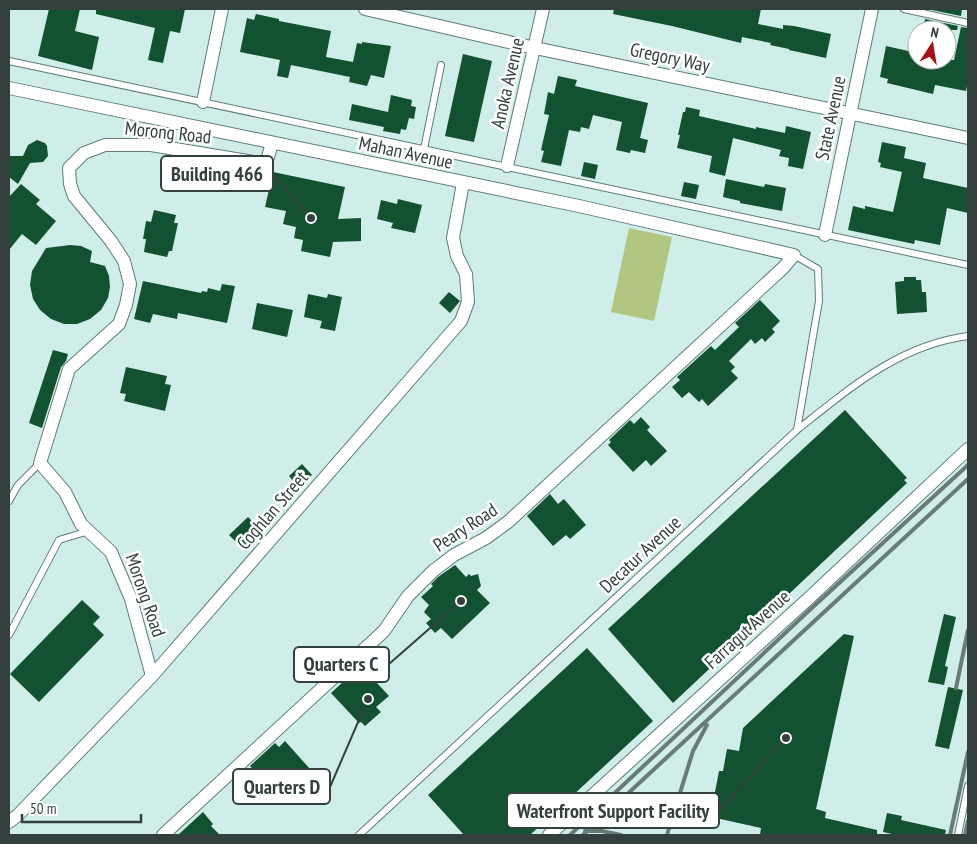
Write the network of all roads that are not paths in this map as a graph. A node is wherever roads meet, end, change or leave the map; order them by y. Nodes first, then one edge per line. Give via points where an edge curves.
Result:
1 (222, 9) edge
2 (365, 9) edge
3 (543, 9) edge
4 (872, 9) edge
5 (904, 9) edge
6 (968, 23) edge
7 (535, 48) junction
8 (9, 61) edge
9 (442, 65) dead end
10 (9, 88) edge
11 (203, 102) junction
12 (851, 113) junction
13 (968, 138) edge
14 (272, 143) junction
15 (424, 149) junction
16 (507, 166) junction
17 (463, 183) junction
18 (824, 235) junction
19 (794, 255) junction
20 (968, 265) edge
21 (968, 336) edge
22 (797, 430) junction
23 (968, 449) edge
24 (40, 463) junction
25 (9, 501) edge
26 (88, 531) junction
27 (9, 635) edge
28 (152, 676) junction
29 (968, 786) edge
30 (9, 822) edge
31 (564, 822) junction
32 (163, 835) edge
33 (358, 835) edge
34 (549, 835) edge
35 (555, 835) edge
36 (958, 835) edge

1 - 11 street
2 - 7 street, Gregory Way
3 - 7 street, Anoka Avenue
4 - 12 street, State Avenue
5 - 6 lane
7 - 12 street, Gregory Way
7 - 16 street, Anoka Avenue
8 - 11 lane
9 - 15 lane
10 - 14 street, Mahan Avenue
11 - 15 lane
12 - 13 street, Gregory Way
12 - 18 street, State Avenue
14 - 17 street, Mahan Avenue
14 - 24 street, Morong Road via 266,164 151,145 105,145 84,153 69,168 74,196 116,247 124,261 130,284 119,324 69,369
15 - 16 lane
16 - 18 lane
17 - 19 street, Mahan Avenue
17 - 28 street, Coghlan Street via 453,238 466,274 468,302 461,321
18 - 20 lane
19 - 22 lane via 818,269 819,301
19 - 32 street, Peary Road via 508,522 433,571 408,596 384,631
21 - 22 lane, Decatur Avenue via 939,342 896,358 858,382
22 - 33 lane, Decatur Avenue
23 - 31 street, Farragut Avenue
24 - 25 lane via 18,485
24 - 26 street, Morong Road via 64,492
26 - 27 lane via 58,540
26 - 28 street, Morong Road via 111,552 131,599
28 - 30 street, Coghlan Street
29 - 36 lane
31 - 34 street, Farragut Avenue
31 - 35 lane

